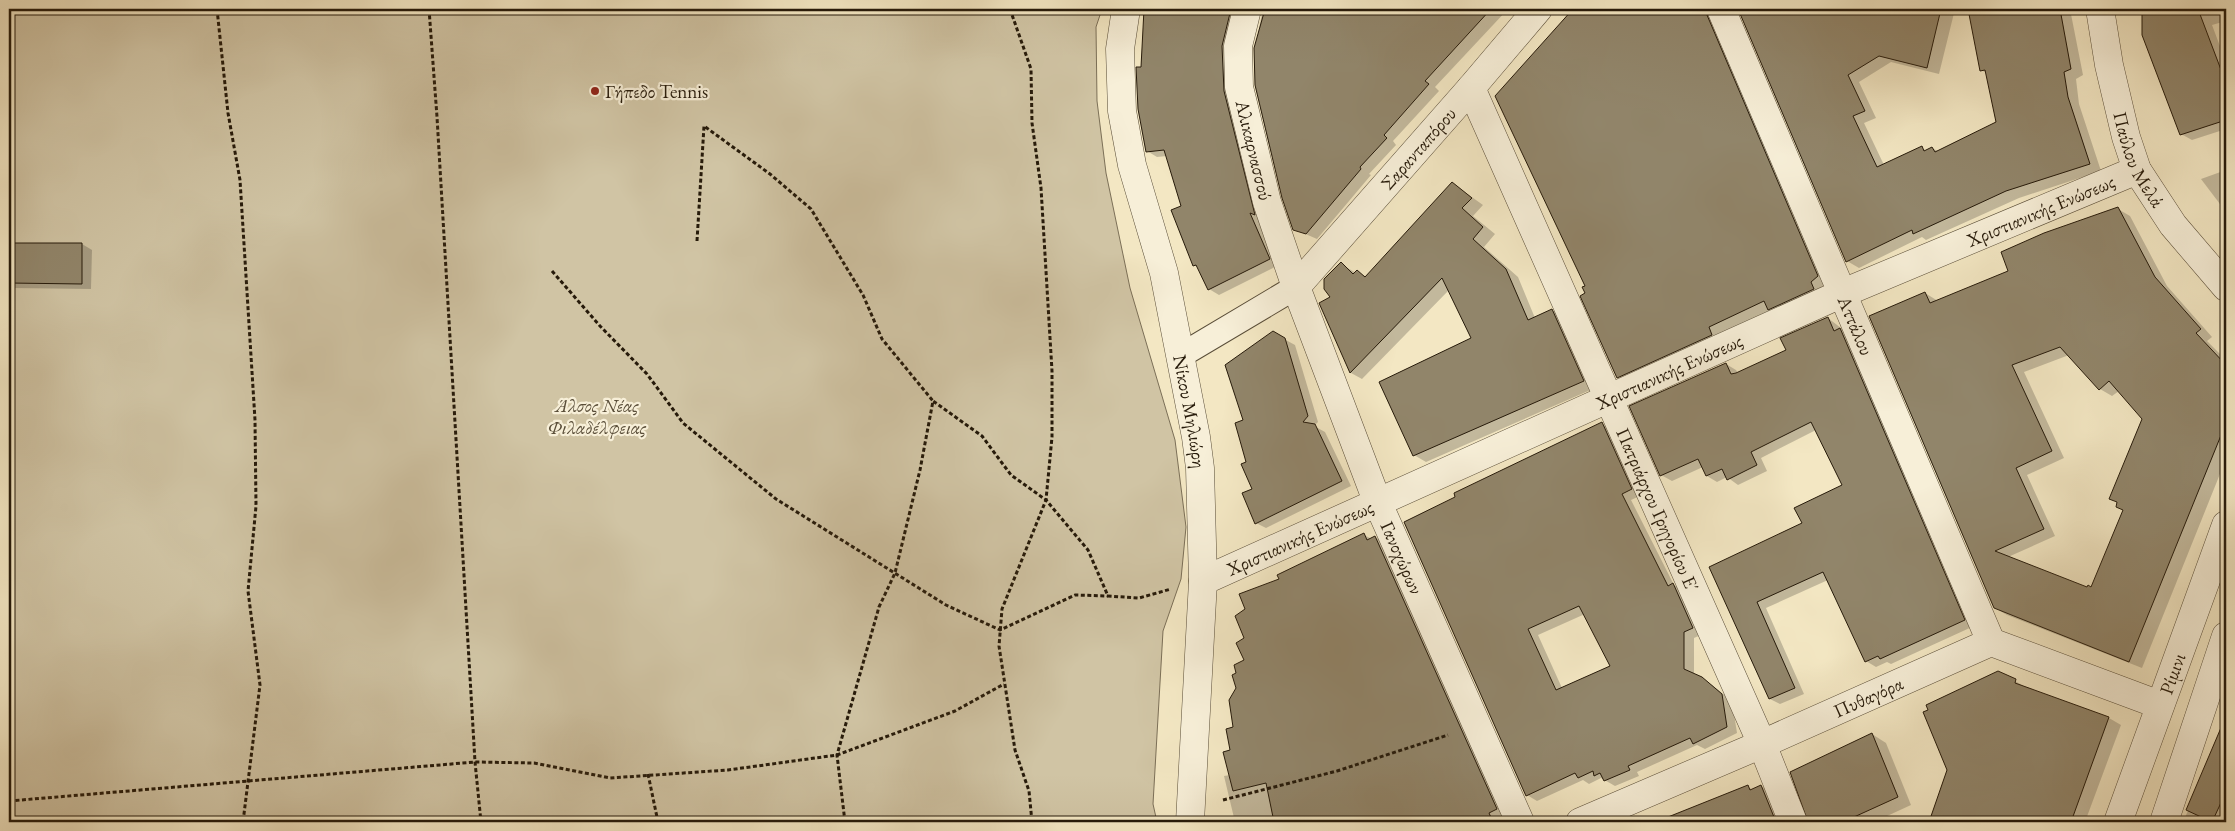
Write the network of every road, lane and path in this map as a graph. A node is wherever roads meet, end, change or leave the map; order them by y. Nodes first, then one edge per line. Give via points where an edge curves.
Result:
1 (217, 9) edge
2 (429, 9) edge
3 (1010, 9) edge
4 (1126, 9) edge
5 (1247, 9) edge
6 (1538, 9) edge
7 (1721, 9) edge
8 (2100, 9) edge
9 (1471, 88) junction
10 (2137, 170) junction
11 (697, 241) dead end
12 (552, 270) dead end
13 (1296, 287) junction
14 (2226, 287) edge
15 (1843, 293) junction
16 (1180, 356) junction
17 (1608, 397) junction
18 (933, 401) junction
19 (1046, 500) junction
20 (1377, 501) junction
21 (2226, 525) edge
22 (895, 573) junction
23 (1204, 581) junction
24 (1108, 596) junction
25 (1000, 630) junction
26 (2226, 636) edge
27 (1991, 642) junction
28 (1004, 684) junction
29 (2160, 705) junction
30 (1477, 726) junction
31 (1762, 744) junction
32 (837, 755) junction
33 (475, 762) junction
34 (648, 774) junction
35 (249, 781) junction
36 (9, 801) edge
37 (1190, 815) edge
38 (243, 822) edge
39 (481, 822) edge
40 (658, 822) edge
41 (845, 822) edge
42 (1032, 822) edge
43 (1520, 822) edge
44 (1580, 822) edge
45 (1793, 822) edge
46 (2118, 822) edge
47 (2164, 822) edge

1 - 35 path via 228,113 240,180 255,420 256,506 248,591 260,685
2 - 33 path
3 - 19 path via 1031,69 1032,123 1041,188 1052,371 1052,436
4 - 16 street, Νίκου Μηλιώρη via 1120,49 1122,111 1132,166 1164,273
5 - 13 street, Αλικαρνασσού via 1238,46 1240,87 1267,202
6 - 9 street, Σαρανταπόρου
7 - 15 street, Αττάλου
8 - 10 street, Παύλου Μελά via 2109,65
9 - 13 street, Σαρανταπόρου
9 - 17 street, Πατριάρχου Γρηγορίου Ε΄
10 - 14 street, Παύλου Μελά via 2173,225
10 - 15 street, Χριστιανικής Ενώσεως
11 - 18 path via 704,126 770,174 811,209 863,295 882,338
12 - 22 path via 647,374 683,423 776,499
13 - 16 street
13 - 20 street, Γανοχώρων
15 - 17 street, Χριστιανικής Ενώσεως
15 - 27 street, Αττάλου
16 - 23 street, Νίκου Μηλιώρη via 1200,468
17 - 20 street, Χριστιανικής Ενώσεως
17 - 31 street, Πατριάρχου Γρηγορίου Ε΄
18 - 19 path via 982,436 1011,475
18 - 22 path
19 - 24 path via 1088,550
19 - 25 path via 1002,609
20 - 23 street, Χριστιανικής Ενώσεως
20 - 30 street, Γανοχώρων
21 - 29 street, Ρίμινι
22 - 25 path via 946,605
22 - 32 path via 879,608
23 - 24 path via 1139,598
23 - 37 street, Νίκου Μηλιώρη
24 - 25 path via 1075,594
25 - 28 path
26 - 47 street, Ρίμινι
27 - 29 street
27 - 31 street, Πυθαγόρα
28 - 32 path via 955,711
28 - 42 path via 1015,750 1029,791
29 - 46 street, Ρίμινι
30 - 37 path
30 - 43 street, Γανοχώρων
31 - 44 street, Πυθαγόρα
31 - 45 street, Πατριάρχου Γρηγορίου Ε΄
32 - 34 path via 728,770
32 - 41 path
33 - 34 path via 534,763 610,778
33 - 35 path
33 - 39 path
34 - 40 path
35 - 36 path
35 - 38 path

